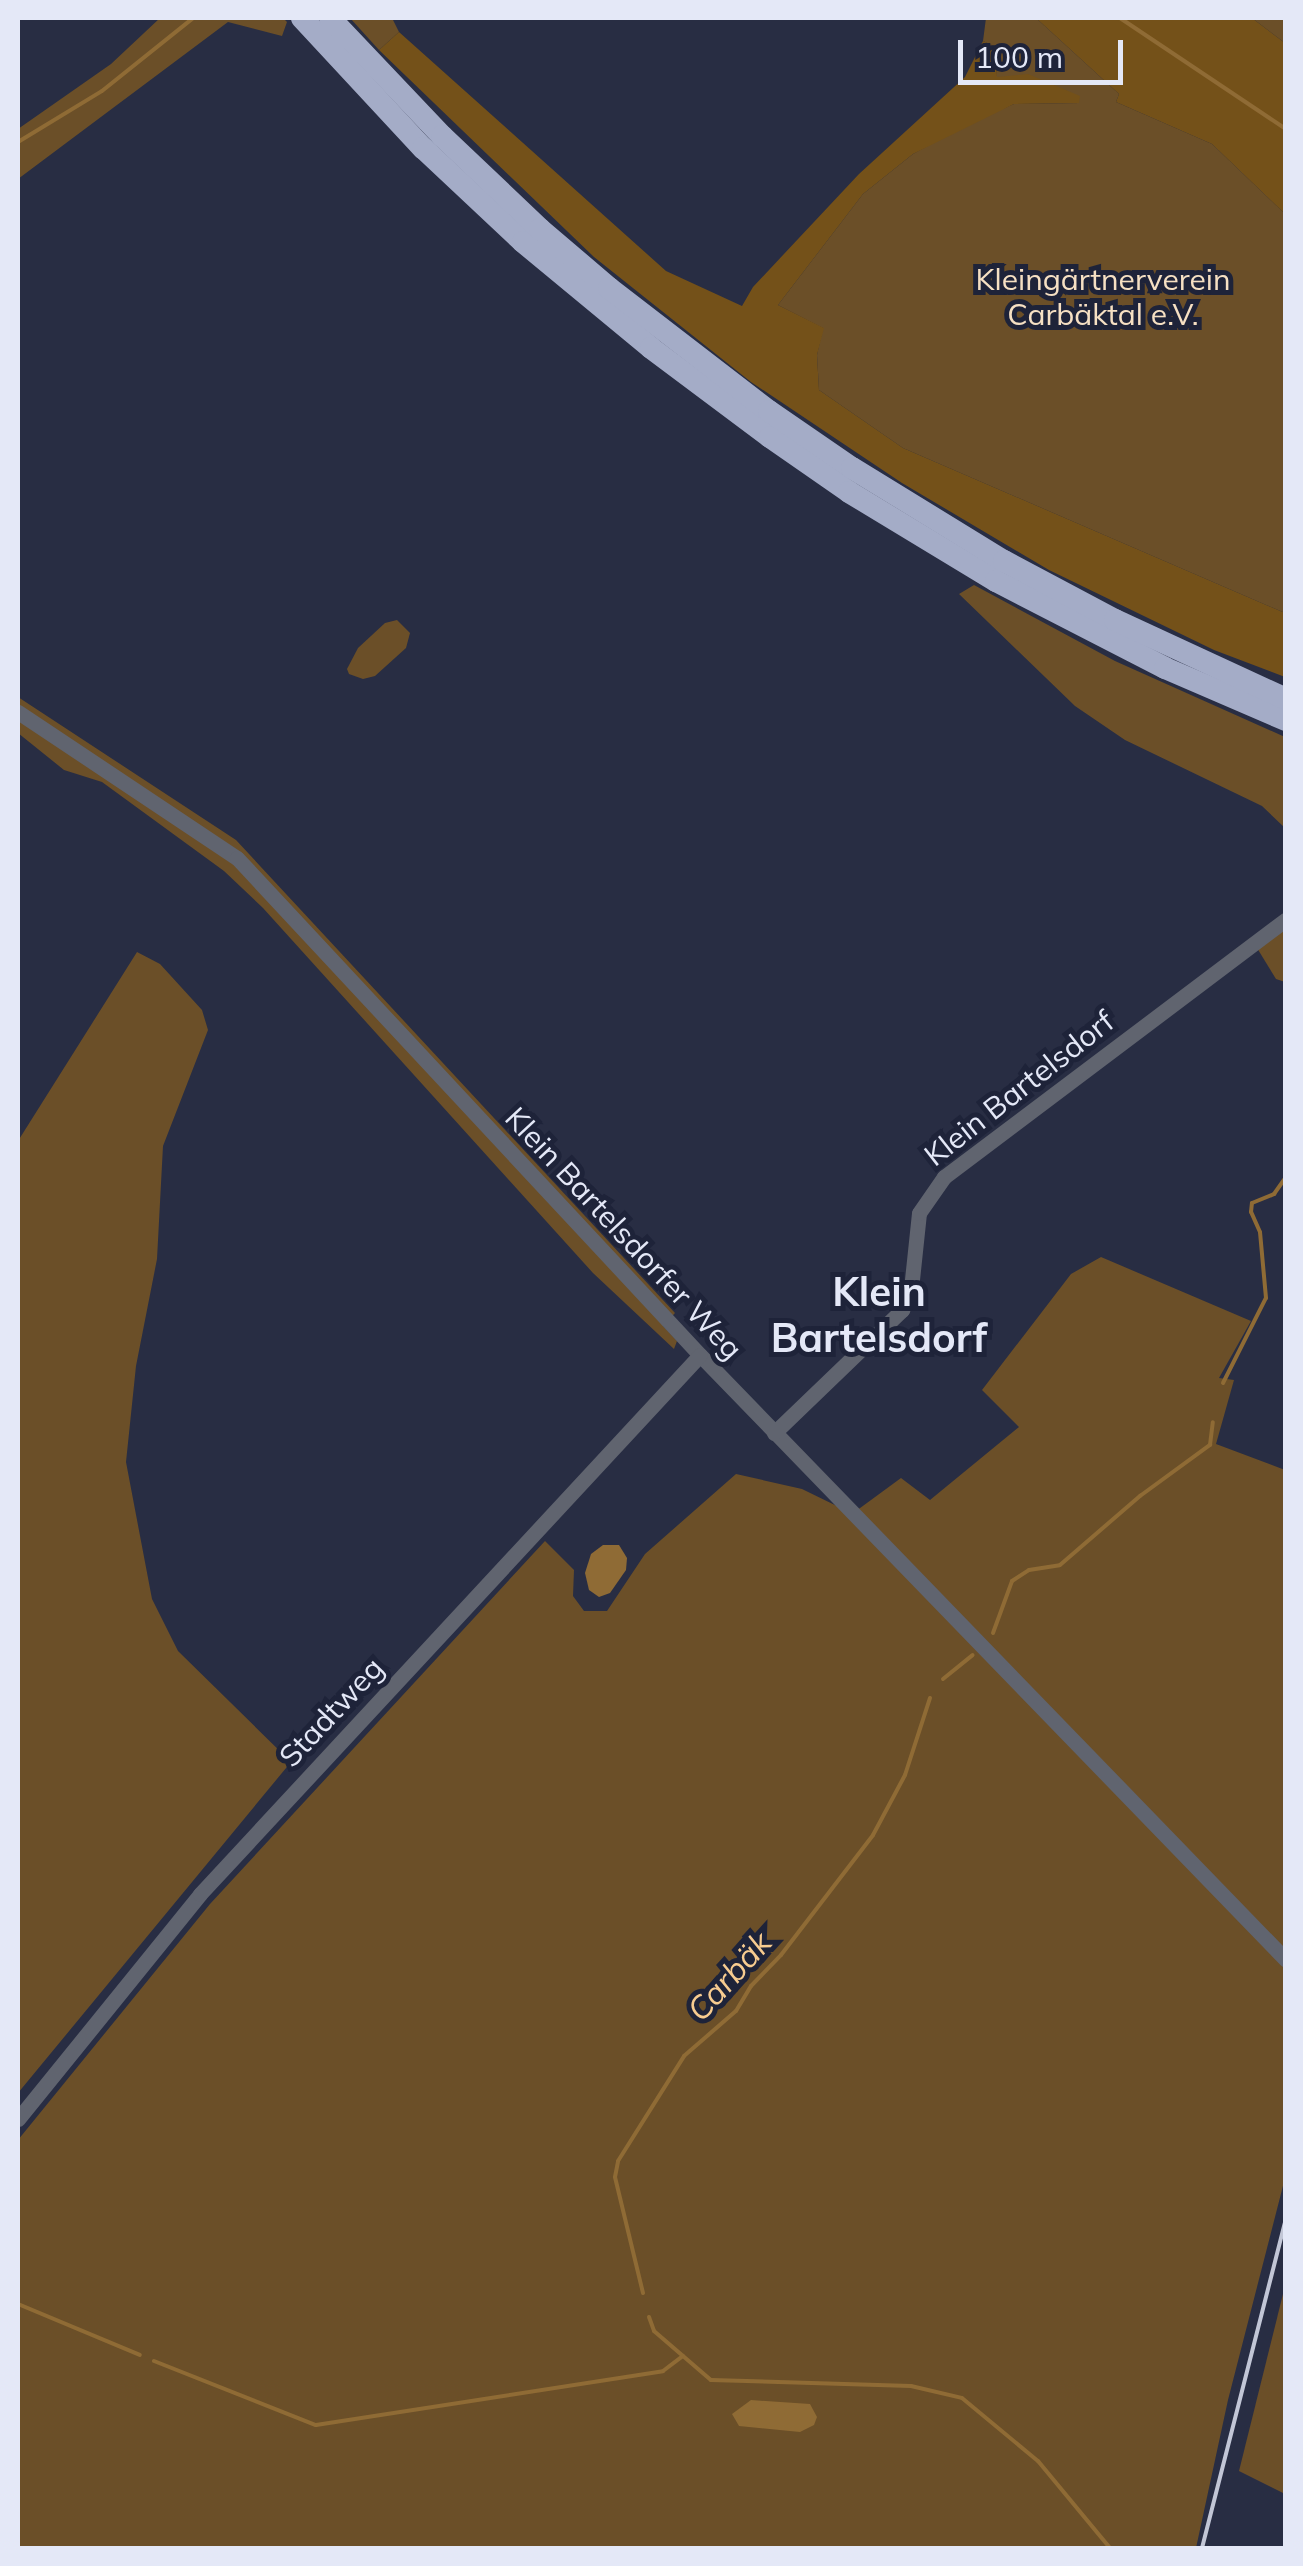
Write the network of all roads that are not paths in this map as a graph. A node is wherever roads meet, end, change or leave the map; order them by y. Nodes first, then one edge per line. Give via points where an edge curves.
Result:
1 (302, 18) edge
2 (330, 18) edge
3 (1286, 699) edge
4 (18, 712) edge
5 (1286, 720) edge
6 (1286, 919) edge
7 (700, 1355) junction
8 (774, 1433) junction
9 (1286, 1960) edge
10 (18, 2119) edge

1 - 5 highway via 412,137 524,242 770,437 996,581 1165,668
2 - 3 highway via 540,229 769,411 1004,561
4 - 7 street, Klein Bartelsdorfer Weg via 237,858
6 - 8 street, Klein Bartelsdorf via 944,1177 919,1213 911,1289 902,1310
7 - 8 street, Klein Bartelsdorfer Weg
7 - 10 street, Stadtweg via 200,1894
8 - 9 street, Klein Bartelsdorfer Weg

